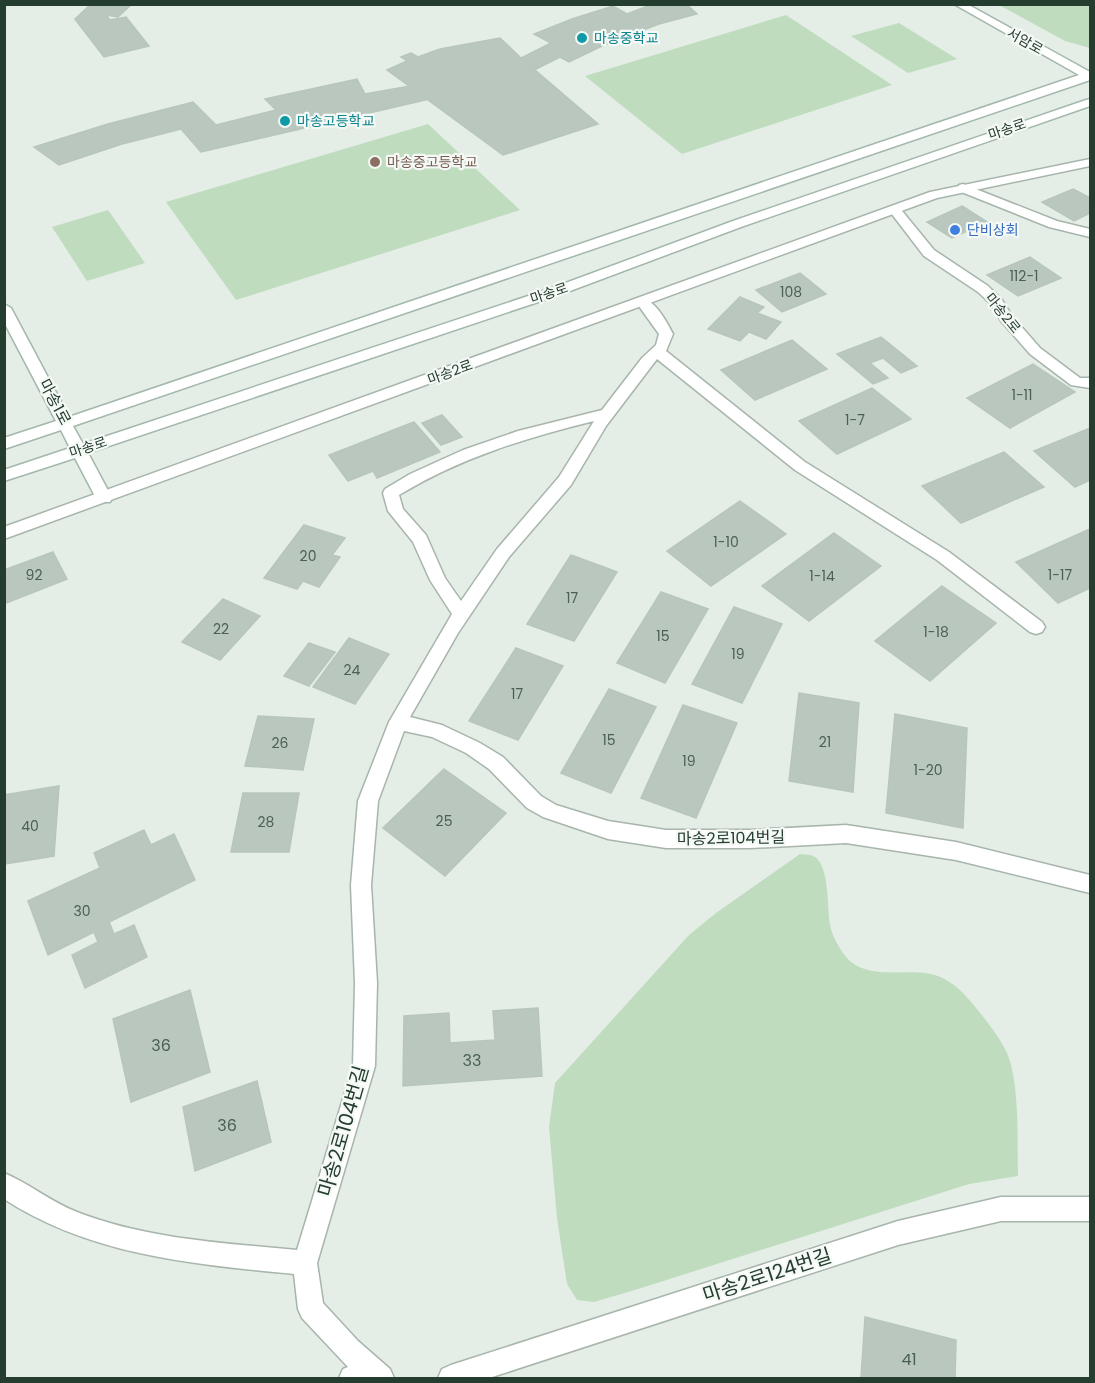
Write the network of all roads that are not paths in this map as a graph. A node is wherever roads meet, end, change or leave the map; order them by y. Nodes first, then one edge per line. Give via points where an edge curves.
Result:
1 (959, 4) edge
2 (1090, 76) edge
3 (1090, 102) edge
4 (1090, 163) edge
5 (963, 188) junction
6 (894, 209) junction
7 (1090, 233) edge
8 (643, 302) junction
9 (4, 308) edge
10 (656, 351) junction
11 (1090, 383) edge
12 (608, 413) junction
13 (67, 423) junction
14 (4, 444) edge
15 (80, 449) junction
16 (4, 476) edge
17 (104, 498) junction
18 (4, 534) edge
19 (461, 614) junction
20 (1036, 627) dead end
21 (398, 722) junction
22 (1090, 884) edge
23 (4, 1185) edge
24 (1090, 1209) edge
25 (305, 1263) junction
26 (369, 1376) edge
27 (452, 1378) edge

1 - 2 street, 서암로
2 - 13 street, 마송로
3 - 15 street, 마송로 via 557,291
4 - 5 street, 마송2로
5 - 6 street, 마송2로
5 - 7 street via 1053,224
6 - 8 street, 마송2로
6 - 11 street, 마송2로 via 929,253 997,303 1035,351 1076,382
8 - 10 street, 마송2로104번길 via 666,334 662,347
8 - 17 street, 마송2로
9 - 13 street, 마송1로
10 - 12 street, 마송2로104번길
10 - 20 street via 800,466 943,556
12 - 19 street, 마송2로104번길 via 565,480 503,553
12 - 19 street via 555,425 480,450 417,476 391,493 396,511 420,539 438,580
13 - 14 street, 마송로
13 - 15 street, 마송1로
15 - 16 street, 마송로
15 - 17 street, 마송1로
17 - 18 street, 마송2로
19 - 21 street, 마송2로104번길
21 - 22 street, 마송2로104번길 via 435,730 473,748 496,763 534,802 608,830 666,839 846,834 956,850
21 - 25 street, 마송2로104번길 via 368,801 361,885 366,983 364,1066
23 - 25 street via 74,1225 163,1248
24 - 27 street, 마송2로124번길 via 1001,1209 898,1233
25 - 26 street, 마송2로104번길 via 311,1309

